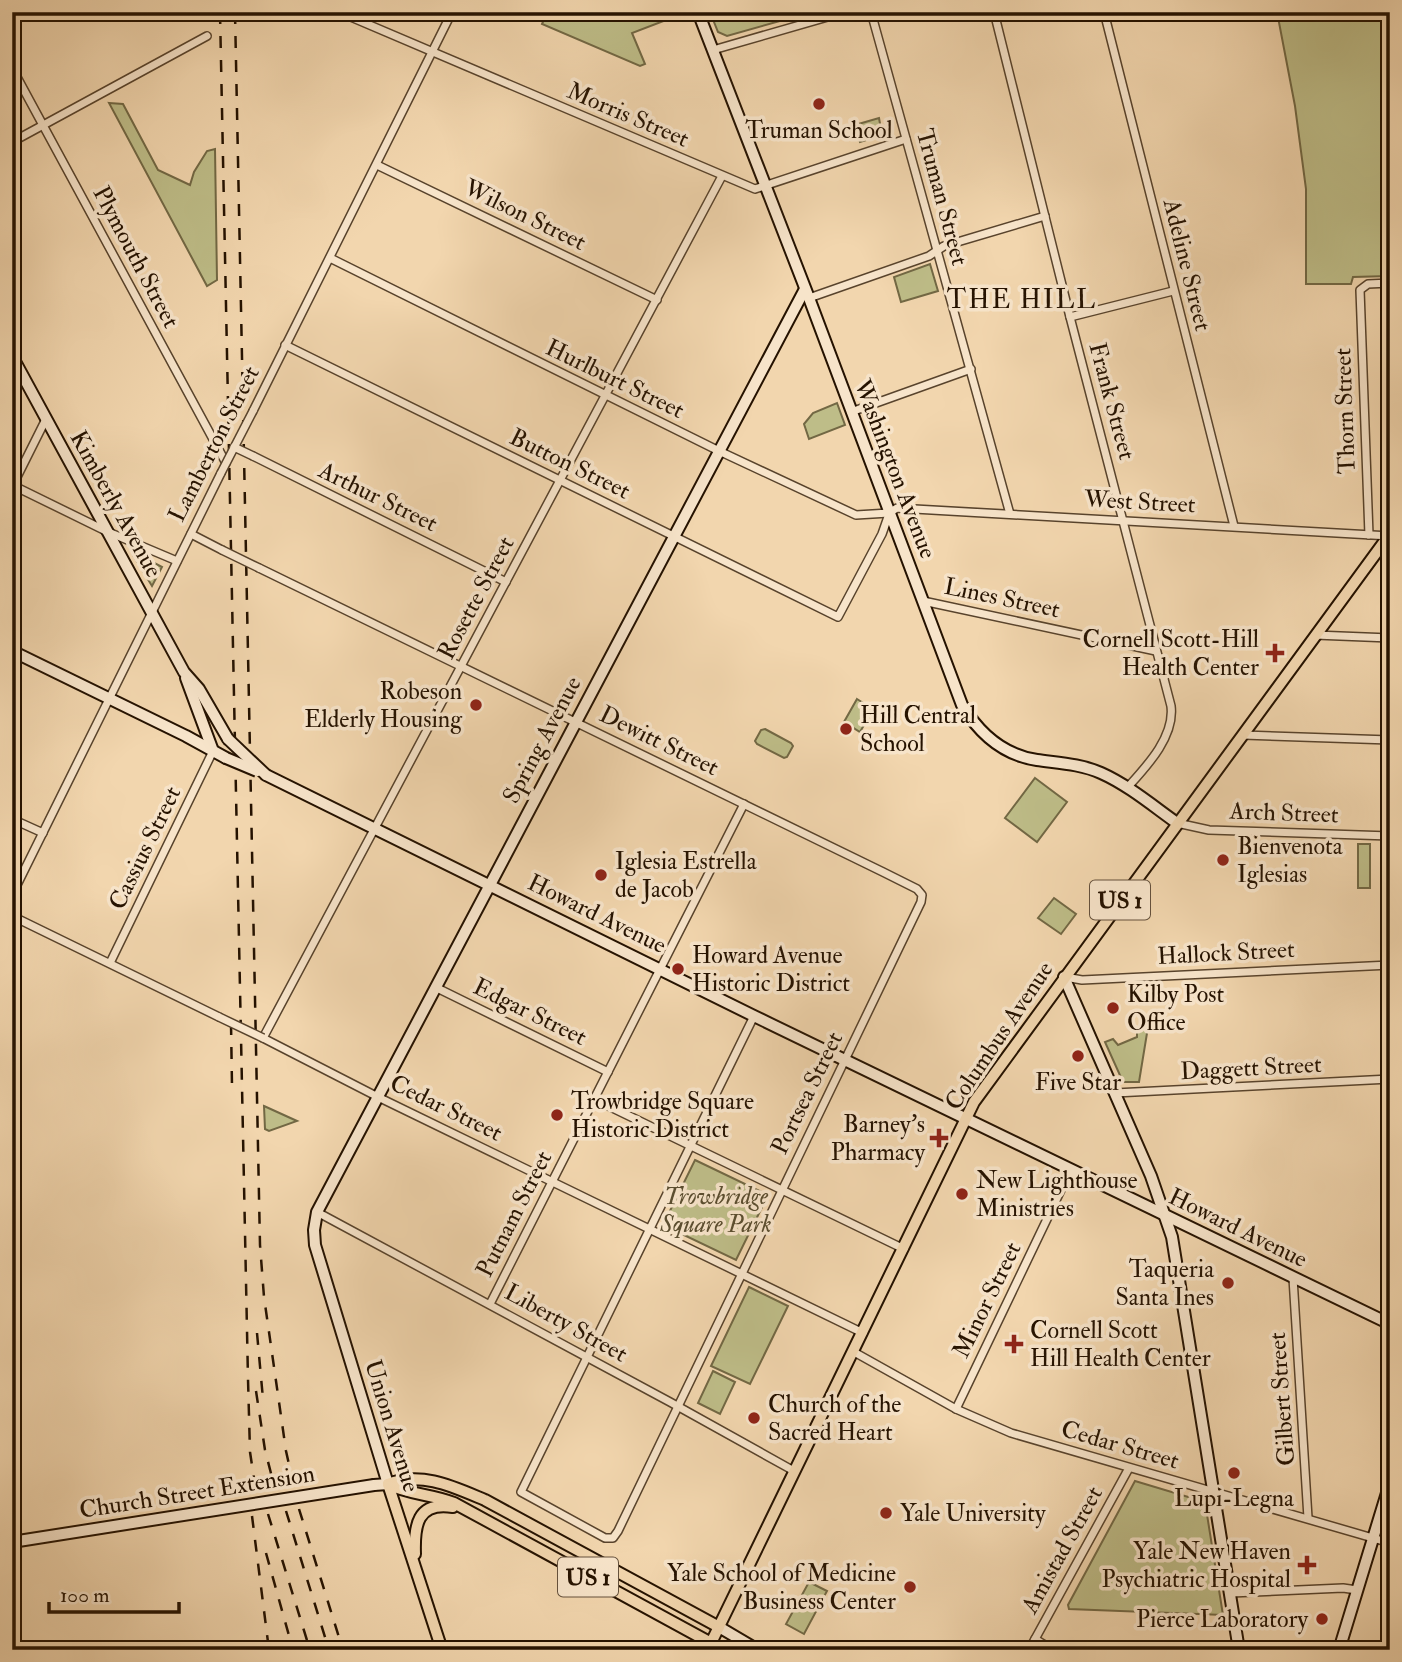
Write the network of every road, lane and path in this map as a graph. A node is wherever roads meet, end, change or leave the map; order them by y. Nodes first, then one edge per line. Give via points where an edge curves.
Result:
1 (339, 12) edge
2 (452, 12) edge
3 (698, 12) edge
4 (845, 12) edge
5 (871, 12) edge
6 (994, 12) edge
7 (1104, 12) edge
8 (207, 36) dead end
9 (713, 50) junction
10 (433, 52) junction
11 (12, 68) edge
12 (43, 125) junction
13 (906, 139) junction
14 (12, 142) edge
15 (377, 165) junction
16 (722, 176) junction
17 (765, 186) junction
18 (1045, 216) junction
19 (936, 252) junction
20 (330, 258) junction
21 (1390, 283) edge
22 (1173, 291) junction
23 (807, 294) junction
24 (657, 299) junction
25 (1070, 317) junction
26 (285, 345) junction
27 (12, 356) edge
28 (971, 369) junction
29 (605, 395) junction
30 (851, 412) junction
31 (46, 419) junction
32 (234, 447) junction
33 (719, 451) junction
34 (224, 460) junction
35 (560, 481) junction
36 (13, 485) edge
37 (889, 513) junction
38 (1010, 514) junction
39 (1123, 521) junction
40 (1234, 526) junction
41 (106, 531) junction
42 (191, 534) junction
43 (1369, 534) junction
44 (1389, 536) edge
45 (674, 537) junction
46 (177, 561) junction
47 (506, 582) junction
48 (923, 601) junction
49 (152, 613) junction
50 (1315, 635) junction
51 (1390, 638) edge
52 (12, 651) edge
53 (1156, 651) junction
54 (462, 666) junction
55 (184, 672) junction
56 (109, 698) junction
57 (576, 722) junction
58 (1242, 735) junction
59 (1390, 740) edge
60 (213, 751) junction
61 (266, 775) junction
62 (1127, 788) junction
63 (744, 804) junction
64 (12, 819) edge
65 (1177, 823) junction
66 (375, 829) junction
67 (43, 833) junction
68 (1390, 836) edge
69 (489, 884) junction
70 (920, 892) joint
71 (12, 895) edge
72 (12, 916) edge
73 (110, 963) junction
74 (1390, 965) edge
75 (660, 969) junction
76 (1064, 977) junction
77 (435, 987) junction
78 (754, 1016) junction
79 (264, 1037) junction
80 (845, 1059) junction
81 (608, 1072) junction
82 (1390, 1079) edge
83 (1115, 1093) junction
84 (378, 1097) junction
85 (594, 1100) junction
86 (966, 1118) junction
87 (691, 1147) junction
88 (1071, 1169) junction
89 (552, 1182) junction
90 (781, 1190) junction
91 (317, 1212) junction
92 (1164, 1215) junction
93 (650, 1230) junction
94 (904, 1249) junction
95 (741, 1274) junction
96 (1293, 1278) junction
97 (490, 1304) junction
98 (1390, 1324) edge
99 (863, 1333) junction
100 (854, 1352) junction
101 (588, 1357) junction
102 (677, 1406) junction
103 (956, 1409) junction
104 (1129, 1468) junction
105 (794, 1471) junction
106 (1390, 1483) edge
107 (388, 1484) junction
108 (1214, 1492) junction
109 (466, 1510) junction
110 (1308, 1518) junction
111 (1373, 1538) junction
112 (12, 1542) edge
113 (1390, 1543) edge
114 (415, 1566) junction
115 (1357, 1590) junction
116 (1231, 1593) junction
117 (719, 1627) junction
118 (1035, 1639) junction
119 (709, 1647) edge
120 (442, 1650) edge
121 (723, 1650) edge
122 (758, 1650) edge
123 (1029, 1650) edge
124 (1054, 1650) edge
125 (1239, 1650) edge
126 (1339, 1650) edge

1 - 10 street, Morris Street
2 - 10 street, Lamberton Street
3 - 9 main road, Washington Avenue
4 - 9 street
5 - 13 street, Truman Street
6 - 18 street, Frank Street
7 - 22 street, Adeline Street
8 - 12 street
9 - 17 main road, Washington Avenue
10 - 15 street, Lamberton Street
10 - 16 street, Morris Street
11 - 12 street, Plymouth Street
12 - 14 street
12 - 34 street, Plymouth Street
13 - 17 street, Morris Street
13 - 19 street, Truman Street
15 - 20 street, Lamberton Street
15 - 24 street, Wilson Street
16 - 17 street, Morris Street via 755,189
16 - 24 street, Rosette Street
17 - 23 main road, Washington Avenue
18 - 19 street
18 - 25 street, Frank Street
19 - 23 street
19 - 28 street, Truman Street
20 - 26 street, Lamberton Street
20 - 29 street, Hurlburt Street
21 - 43 street, Thorn Street via 1368,284 1360,290
22 - 25 street
22 - 40 street, Adeline Street
23 - 30 main road, Washington Avenue
23 - 33 main road, Spring Avenue
24 - 29 street, Rosette Street
25 - 39 street, Frank Street
26 - 32 street, Lamberton Street, bridge
26 - 35 street, Button Street
27 - 31 main road, Kimberly Avenue
28 - 30 street
28 - 38 street, Truman Street
29 - 33 street, Hurlburt Street
29 - 35 street, Rosette Street
30 - 37 main road, Washington Avenue
31 - 36 street
31 - 41 main road, Kimberly Avenue
32 - 34 street, Lamberton Street, bridge
32 - 47 street, Arthur Street, bridge
33 - 37 street, Hurlburt Street via 856,515
33 - 45 main road, Spring Avenue
34 - 42 street, Lamberton Street, bridge
35 - 45 street, Button Street
35 - 47 street, Rosette Street
36 - 41 street
37 - 38 street, West Street via 897,508
37 - 45 street, Button Street via 838,617
37 - 48 main road, Washington Avenue
38 - 39 street, West Street
39 - 40 street, West Street
39 - 53 street, Frank Street
40 - 43 street, West Street
41 - 46 street
41 - 49 main road, Kimberly Avenue
42 - 46 street, Lamberton Street
42 - 54 street, Dewitt Street, bridge
43 - 44 street, West Street
44 - 50 main road, Columbus Avenue / US 1
45 - 57 main road, Spring Avenue
46 - 49 street, Lamberton Street
47 - 54 street, Rosette Street
48 - 53 street, Lines Street
48 - 62 main road, Washington Avenue via 962,705 988,737 1006,751 1088,768
49 - 55 main road, Kimberly Avenue
49 - 56 street, Lamberton Street
50 - 51 street
50 - 58 main road, Columbus Avenue / US 1
52 - 56 main road, Howard Avenue
53 - 62 street, Frank Street via 1171,706 1169,727
54 - 57 street, Dewitt Street
54 - 66 street, Rosette Street
55 - 60 main road
55 - 61 main road, bridge via 228,739
56 - 60 main road, Howard Avenue
56 - 67 street, Lamberton Street
57 - 63 street, Dewitt Street
57 - 69 main road, Spring Avenue
58 - 59 street
58 - 65 main road, Columbus Avenue / US 1
60 - 61 main road, Howard Avenue, bridge
60 - 73 street, Cassius Street
61 - 66 main road, Howard Avenue
62 - 65 main road, Washington Avenue
63 - 70 street, Dewitt Street
63 - 75 street, Putnam Street
64 - 67 street
65 - 68 street, Arch Street via 1209,830
65 - 76 main road, Columbus Avenue / US 1
66 - 69 main road, Howard Avenue
66 - 79 street, Rosette Street
67 - 71 street, Lamberton Street
69 - 75 main road, Howard Avenue
69 - 77 main road, Spring Avenue
70 - 80 street, Portsea Street via 921,902
72 - 73 street, Cedar Street
73 - 79 street, Cedar Street, bridge
74 - 76 street, Hallock Street via 1082,980
75 - 78 main road, Howard Avenue
75 - 81 street, Putnam Street
76 - 83 main road
76 - 86 main road, Columbus Avenue / US 1
77 - 81 street, Edgar Street
77 - 84 main road, Spring Avenue
78 - 80 main road, Howard Avenue
78 - 87 street
79 - 84 street, Cedar Street
80 - 86 main road, Howard Avenue
80 - 90 street, Portsea Street
81 - 85 street, Putnam Street
82 - 83 street, Daggett Street
83 - 92 main road
84 - 89 street, Cedar Street
84 - 91 main road, Spring Avenue
85 - 87 street
85 - 89 street, Putnam Street
86 - 88 main road, Howard Avenue
86 - 94 main road, Columbus Avenue / US 1
87 - 90 street
87 - 93 street
88 - 92 main road, Howard Avenue
88 - 103 street, Minor Street
89 - 93 street, Cedar Street
89 - 97 street, Putnam Street
90 - 94 street
90 - 95 street, Portsea Street
91 - 97 street, Liberty Street
91 - 107 main road, Union Avenue via 315,1245
92 - 96 main road, Howard Avenue
92 - 108 main road via 1172,1237
93 - 95 street, Cedar Street
93 - 101 street
94 - 99 main road, Columbus Avenue / US 1
95 - 99 street, Cedar Street
95 - 102 street, Portsea Street
96 - 98 main road, Howard Avenue
96 - 110 street, Gilbert Street
97 - 101 street, Liberty Street
99 - 100 main road, Columbus Avenue / US 1
100 - 103 street, Cedar Street
100 - 105 main road, Columbus Avenue / US 1
101 - 102 street, Liberty Street
101 - 102 street, Portsea Street via 521,1492 612,1538
102 - 105 street, Liberty Street
103 - 104 street, Cedar Street via 1011,1433
104 - 108 street, Cedar Street
104 - 118 street, Amistad Street
105 - 117 main road, Columbus Avenue / US 1
106 - 111 main road
107 - 109 main road
107 - 112 main road, Church Street Extension, bridge
107 - 114 main road, Union Avenue / US 1
107 - 117 main road, US 1 via 429,1480 485,1500
108 - 110 street, Cedar Street
108 - 116 main road
109 - 114 main road, US 1 via 440,1506 423,1514 415,1531
109 - 119 main road, US 1
110 - 111 street, Cedar Street
111 - 113 street, Cedar Street
111 - 115 main road
114 - 120 main road, Union Avenue / US 1
115 - 116 street
115 - 126 main road
116 - 125 main road
117 - 119 main road, Columbus Avenue / US 1
117 - 122 main road
118 - 123 street, Amistad Street
118 - 124 street
119 - 121 main road

